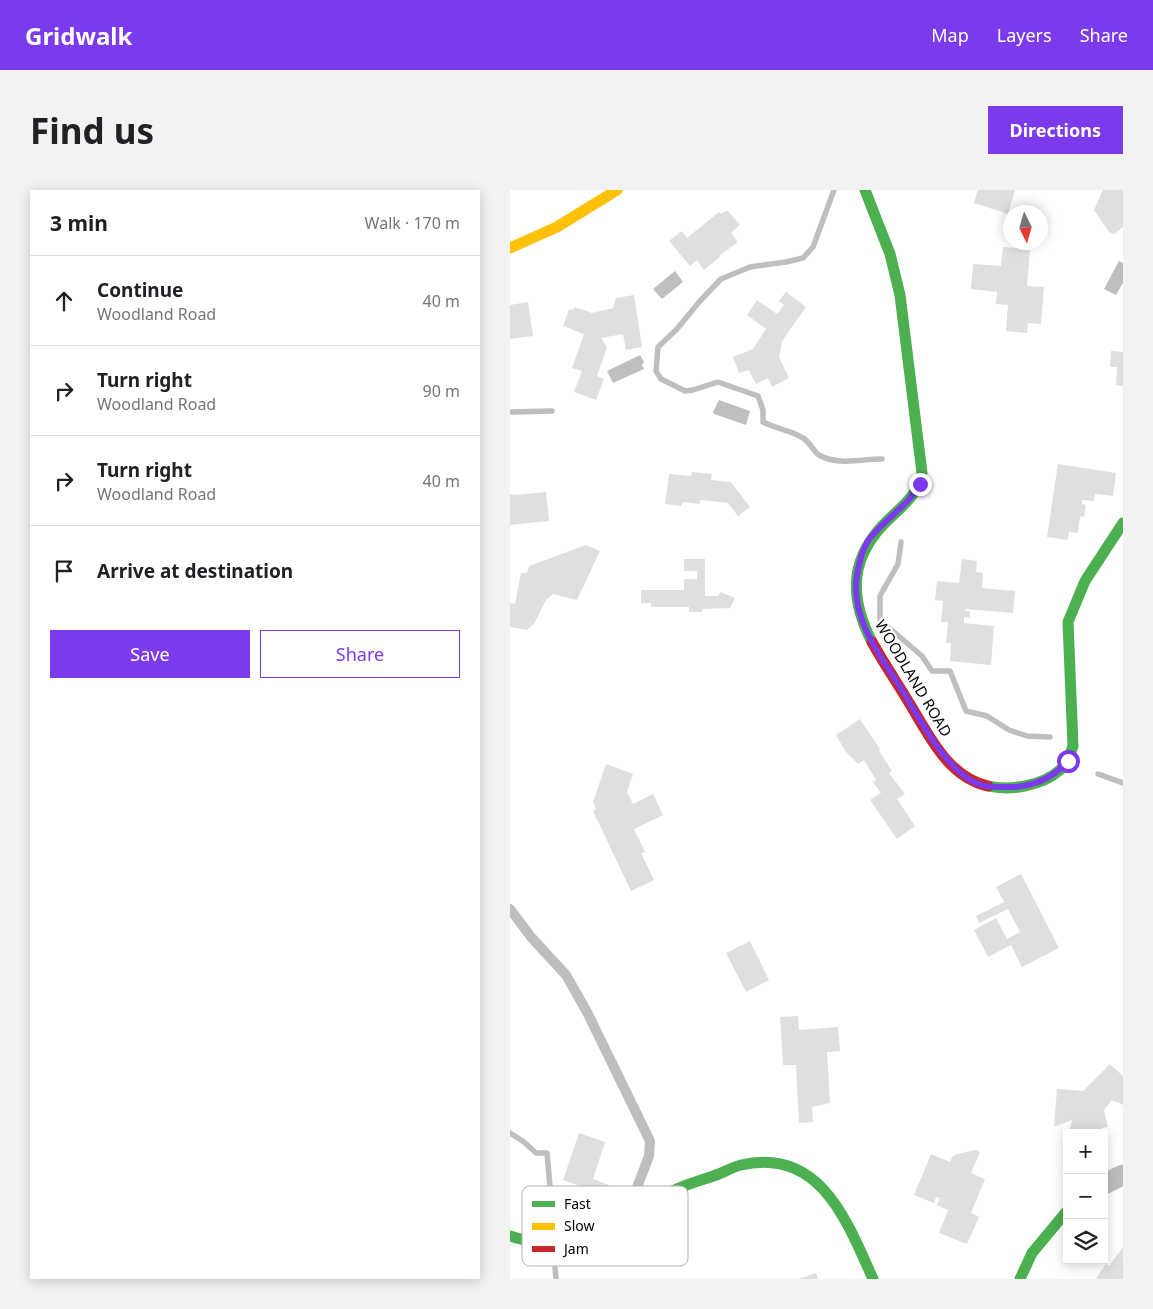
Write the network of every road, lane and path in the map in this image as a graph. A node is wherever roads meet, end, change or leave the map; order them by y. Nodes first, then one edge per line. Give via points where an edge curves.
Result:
1 (617, 190) edge
2 (864, 190) edge
3 (510, 248) edge
4 (1123, 523) edge
5 (510, 909) edge
6 (1123, 1175) edge
7 (1108, 1182) edge
8 (638, 1186) edge
9 (686, 1186) edge
10 (1063, 1216) edge
11 (873, 1279) edge
12 (1020, 1279) edge

1 - 3 street via 557,227
2 - 4 street, WOODLAND ROAD via 882,232 900,295 922,473 915,493 870,538 864,549 856,578 857,602 861,619 881,657 934,742 945,758 968,778 981,785 1028,786 1048,779 1068,761 1073,746 1068,622 1089,573
5 - 8 lane via 566,975 650,1141 649,1156
6 - 7 street
9 - 11 street via 741,1165 774,1163 791,1166 807,1174 831,1195
10 - 12 street via 1032,1253

